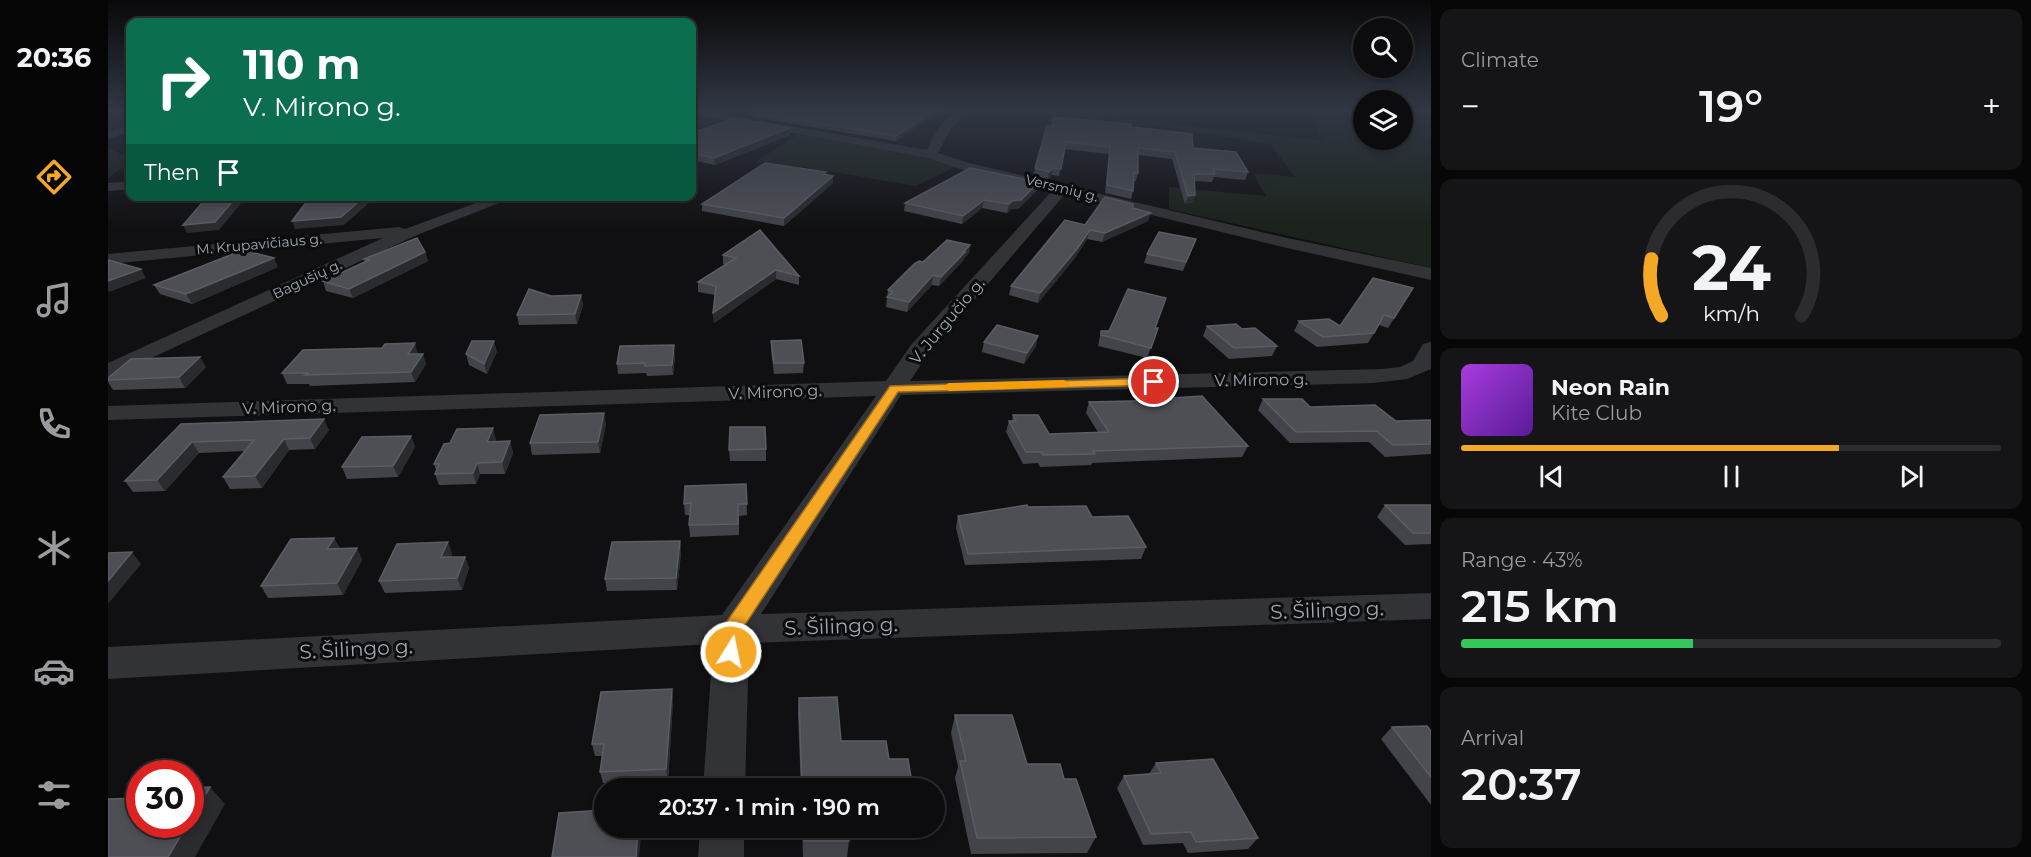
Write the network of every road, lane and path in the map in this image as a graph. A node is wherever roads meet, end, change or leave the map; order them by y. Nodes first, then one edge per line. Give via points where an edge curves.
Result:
1 (898, 149) edge
2 (933, 149) edge
3 (931, 155) junction
4 (126, 185) edge
5 (108, 187) edge
6 (1063, 188) junction
7 (496, 201) edge
8 (411, 232) junction
9 (108, 259) edge
10 (1431, 274) edge
11 (1431, 349) edge
12 (108, 371) edge
13 (894, 388) junction
14 (108, 413) edge
15 (1431, 606) edge
16 (732, 629) junction
17 (108, 663) edge
18 (725, 778) edge
19 (722, 838) edge
20 (721, 857) edge

1 - 3 street, Versmių g.
2 - 3 street
3 - 6 street, Versmių g.
4 - 5 street
6 - 10 street, Versmių g.
6 - 13 street, V. Jurgučio g. via 919,350
7 - 8 street, Bagušių g.
8 - 9 street, M. Krupavičiaus g.
8 - 12 street, Bagušių g.
11 - 13 street, V. Mirono g. via 1421,366 1359,377
13 - 14 street, V. Mirono g.
13 - 16 street, V. Jurgučio g.
15 - 16 street, S. Šilingo g.
16 - 17 street, S. Šilingo g.
16 - 18 street
19 - 20 street

